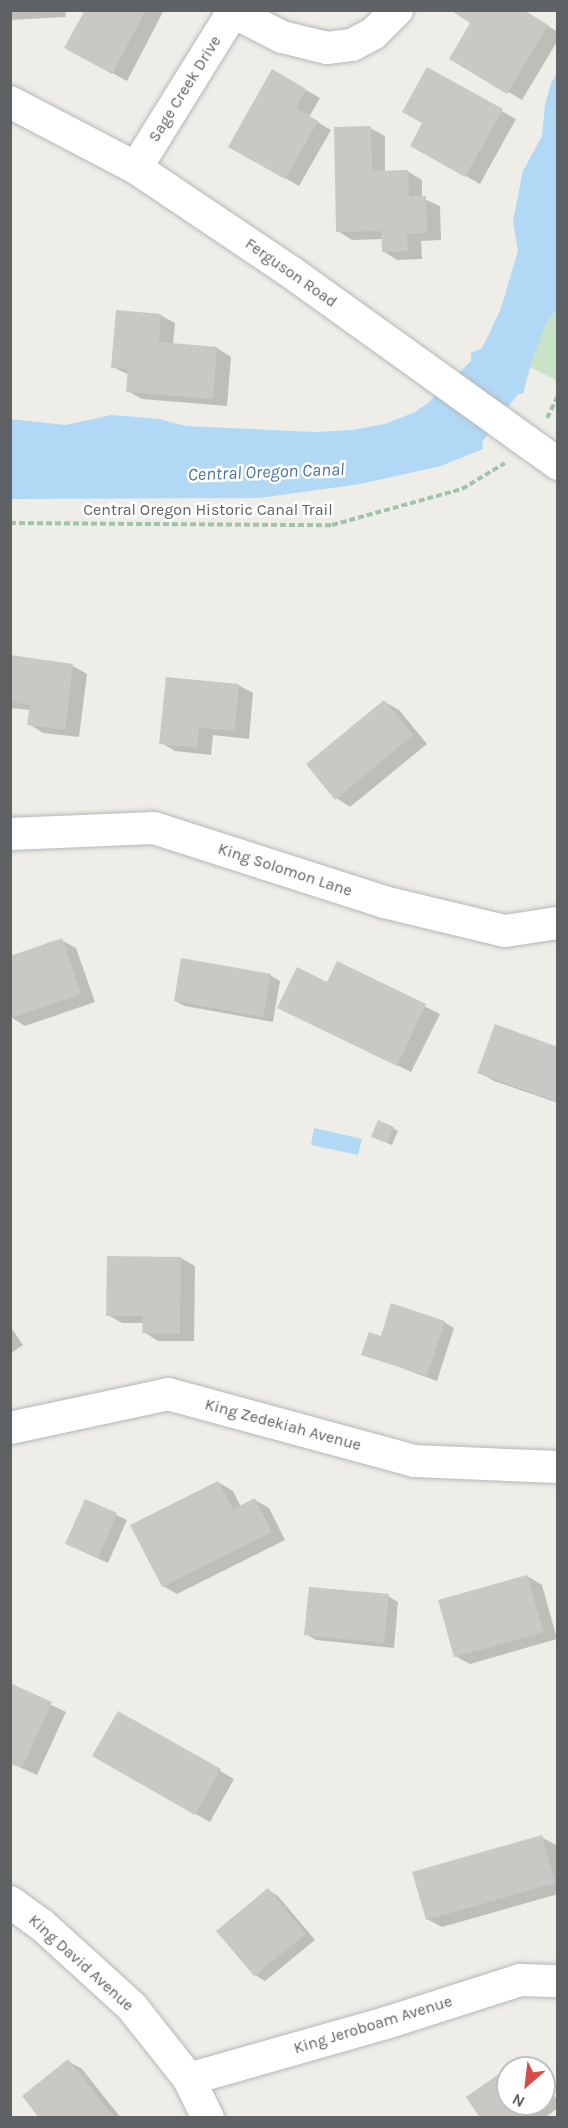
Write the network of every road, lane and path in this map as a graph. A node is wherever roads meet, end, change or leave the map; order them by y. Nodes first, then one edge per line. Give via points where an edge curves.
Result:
1 (397, 10) edge
2 (231, 12) edge
3 (10, 102) edge
4 (136, 168) junction
5 (546, 455) edge
6 (10, 523) edge
7 (10, 834) edge
8 (558, 923) edge
9 (10, 1428) edge
10 (558, 1467) edge
11 (10, 1902) edge
12 (558, 1981) edge
13 (189, 2079) junction
14 (208, 2118) edge

1 - 2 street, Sage Creek Drive via 373,34 352,45 327,48 282,37
2 - 4 street, Sage Creek Drive
3 - 4 street, Ferguson Road
4 - 5 street, Ferguson Road via 291,272
5 - 6 path, Central Oregon Historic Canal Trail via 462,489 332,525
7 - 8 street, King Solomon Lane via 154,828 384,902 505,931
9 - 10 street, King Zedekiah Avenue via 168,1394 414,1461
11 - 13 street, King David Avenue via 42,1925 132,2007
12 - 13 street, King Jeroboam Avenue via 520,1980
13 - 14 street, King David Avenue

